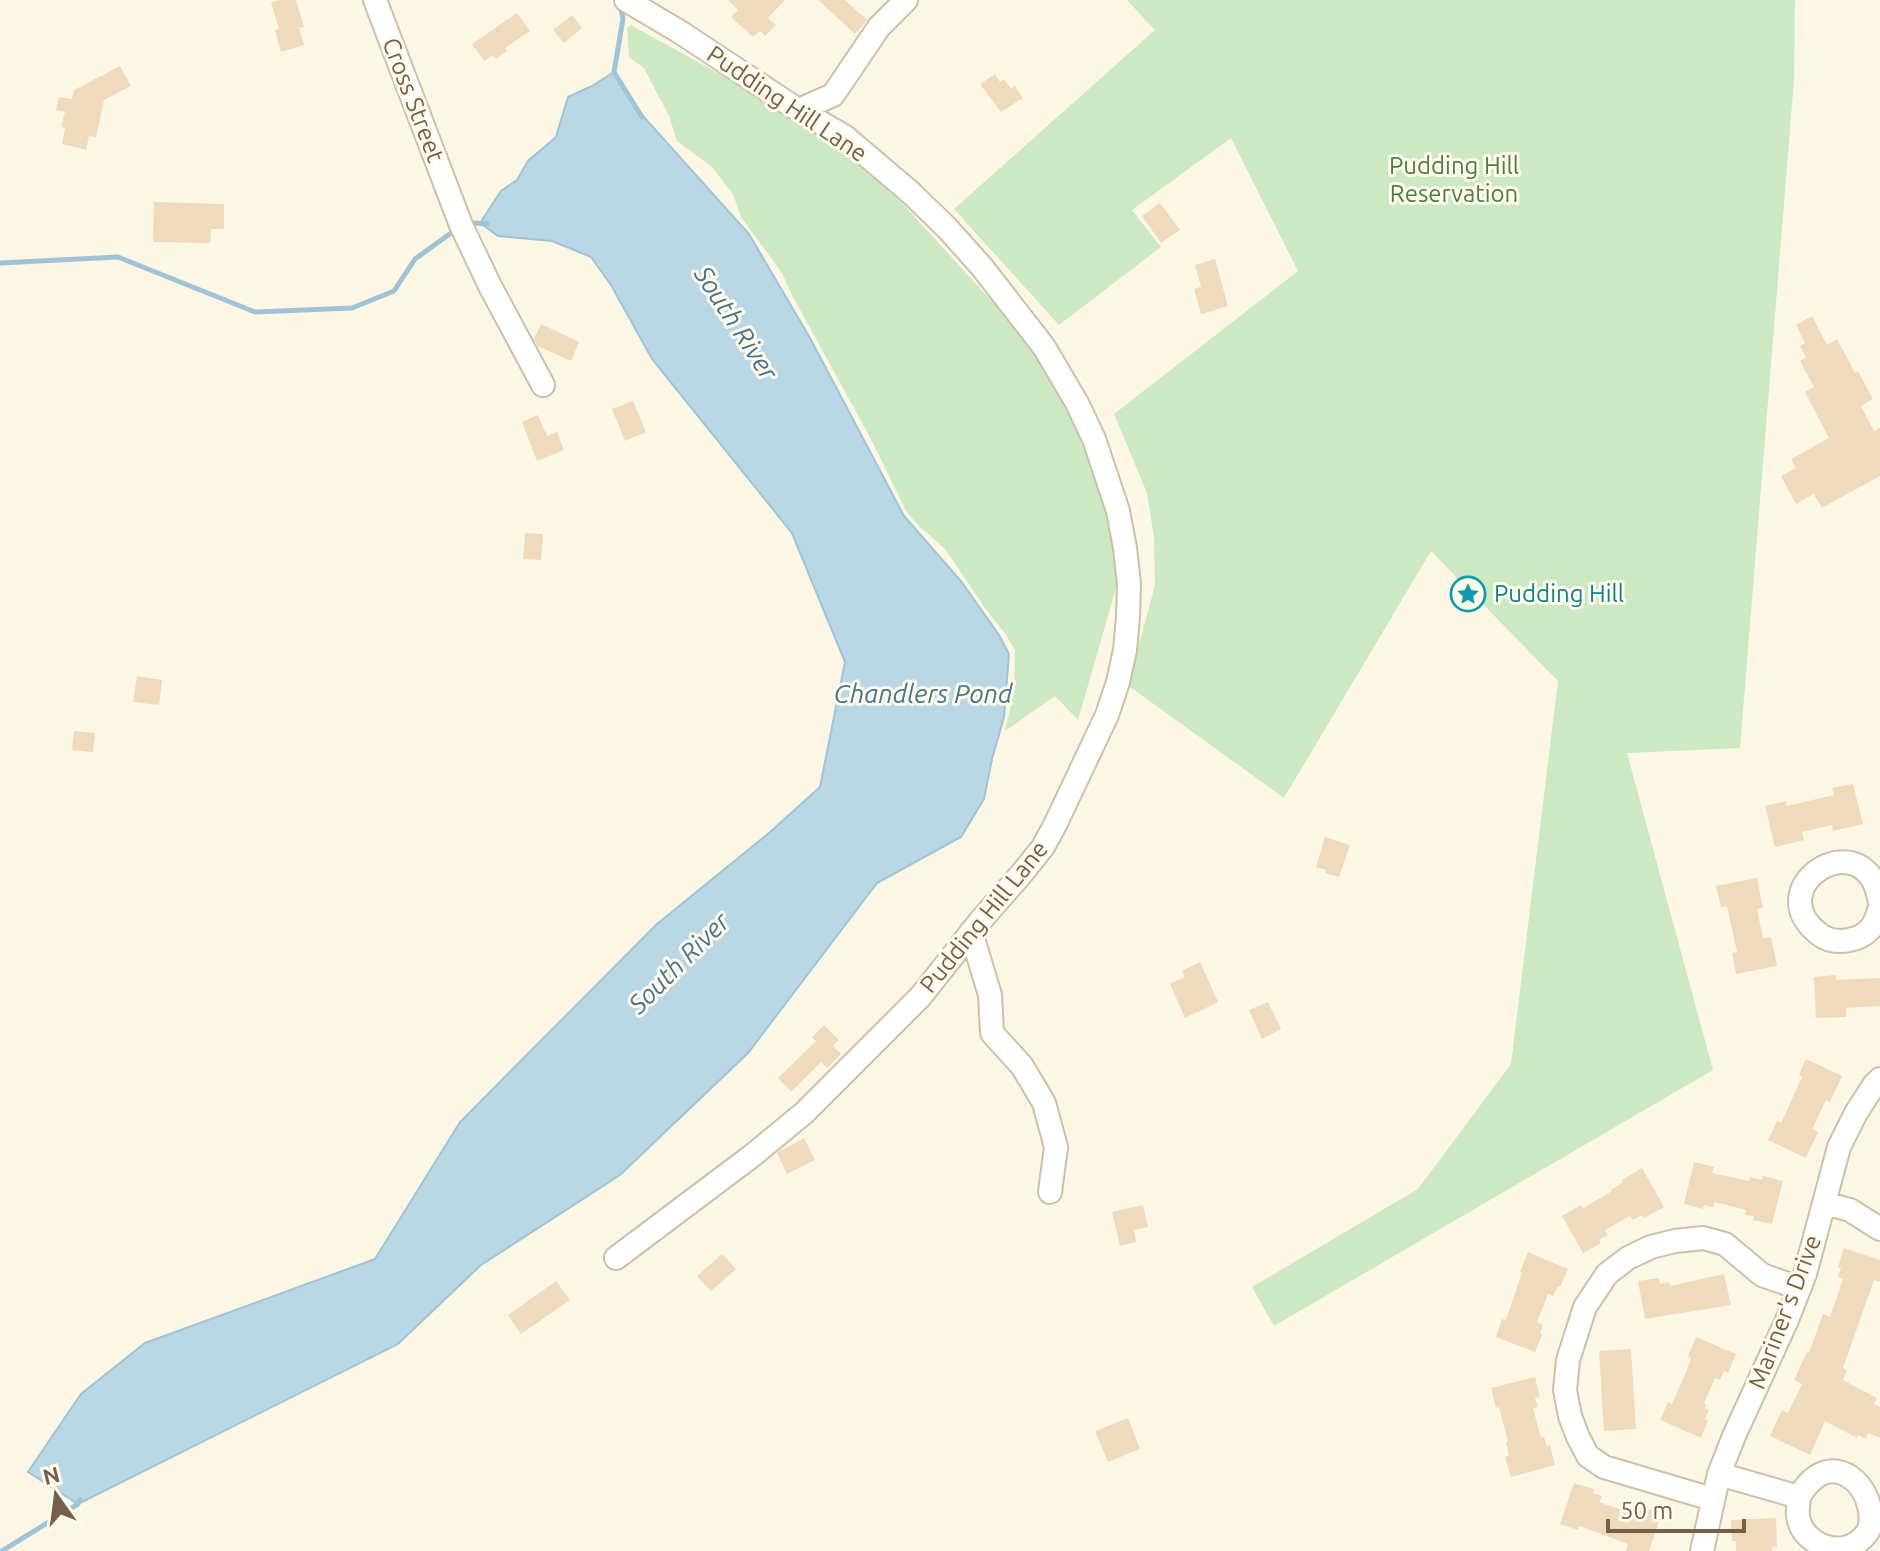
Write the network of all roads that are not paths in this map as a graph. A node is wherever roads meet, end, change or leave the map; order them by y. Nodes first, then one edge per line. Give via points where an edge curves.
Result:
1 (375, 0) edge
2 (906, 0) edge
3 (628, 1) edge
4 (833, 95) junction
5 (799, 110) junction
6 (844, 136) junction
7 (543, 385) dead end
8 (971, 932) junction
9 (1880, 1079) edge
10 (1050, 1192) dead end
11 (1824, 1203) junction
12 (1880, 1229) edge
13 (616, 1258) dead end
14 (1799, 1288) junction
15 (1719, 1474) junction
16 (1799, 1497) dead end
17 (1712, 1499) junction
18 (1702, 1551) edge

1 - 7 street, Cross Street via 452,200
2 - 4 street via 879,27
3 - 5 street, Pudding Hill Lane
4 - 5 street
4 - 6 street
5 - 6 street, Pudding Hill Lane
6 - 8 street, Pudding Hill Lane via 947,228 1044,347 1094,439 1125,548 1125,650 1107,715 1043,847
8 - 10 street via 990,995 992,1033 1022,1066 1044,1103 1056,1147
8 - 13 street, Pudding Hill Lane via 921,996 804,1113
9 - 11 street, Mariner's Drive via 1839,1147
11 - 12 street via 1850,1210
11 - 14 street, Mariner's Drive
14 - 15 street, Mariner's Drive
14 - 17 street via 1762,1275 1725,1244 1703,1238 1651,1247 1628,1258 1607,1274 1585,1307 1568,1360 1565,1390 1588,1456 1604,1467
15 - 16 street
15 - 17 street, Mariner's Drive
17 - 18 street, Mariner's Drive

